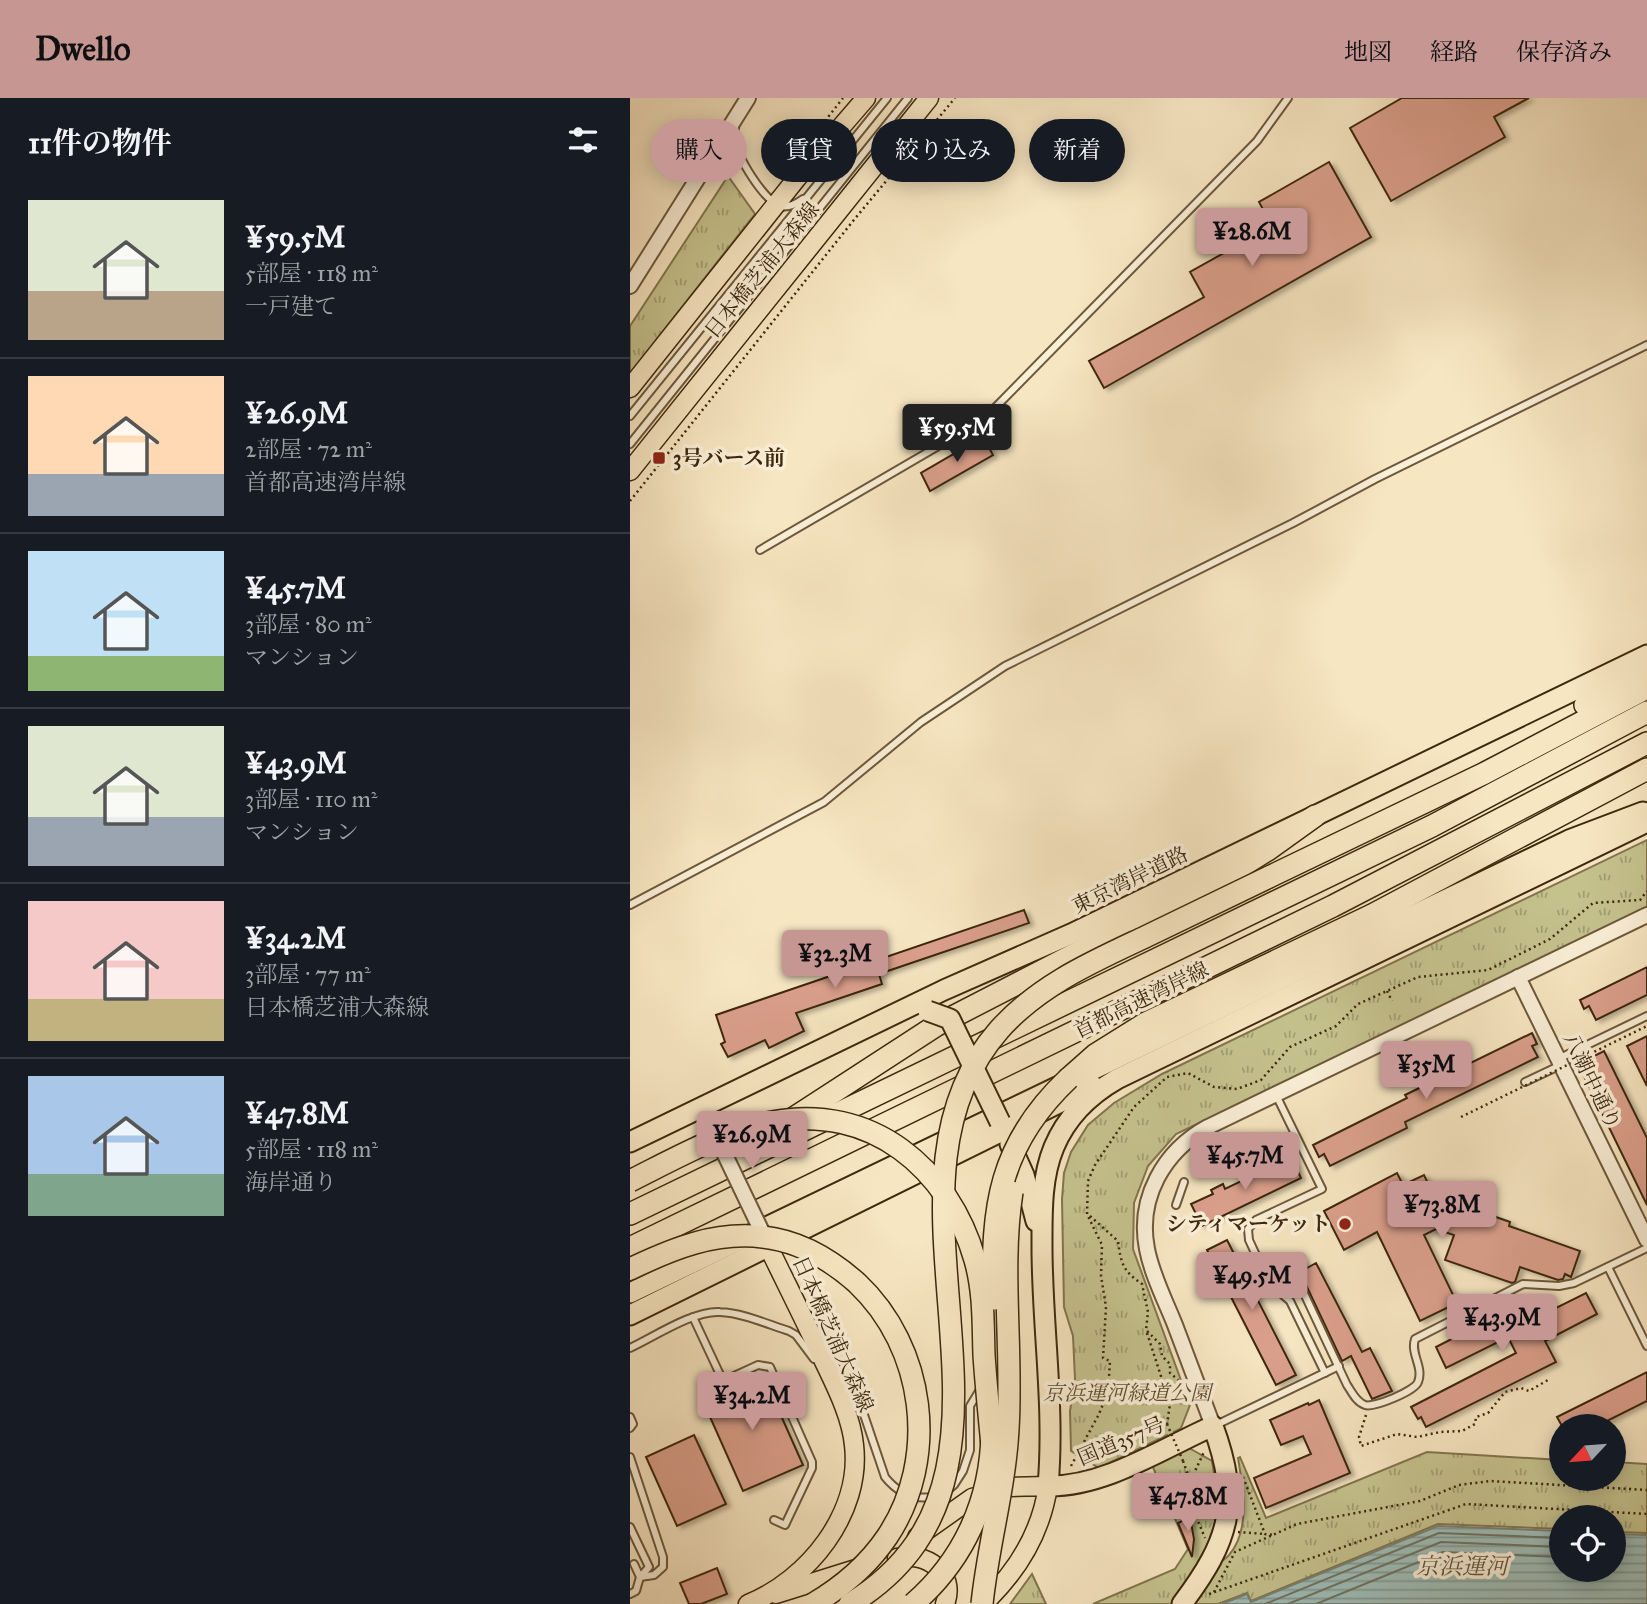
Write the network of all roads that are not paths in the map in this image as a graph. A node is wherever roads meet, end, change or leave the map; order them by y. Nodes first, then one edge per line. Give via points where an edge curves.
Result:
1 (748, 98) edge
2 (866, 98) edge
3 (887, 98) edge
4 (908, 98) edge
5 (929, 98) edge
6 (1288, 98) edge
7 (736, 117) junction
8 (813, 191) junction
9 (777, 205) junction
10 (630, 286) edge
11 (1647, 345) edge
12 (630, 388) edge
13 (630, 416) edge
14 (630, 444) edge
15 (630, 471) edge
16 (760, 550) dead end
17 (1647, 655) edge
18 (1647, 671) edge
19 (1647, 688) edge
20 (1647, 712) edge
21 (1647, 743) edge
22 (1647, 769) edge
23 (1421, 804) junction
24 (1647, 810) edge
25 (1315, 816) junction
26 (1647, 822) edge
27 (630, 905) edge
28 (1647, 915) edge
29 (1518, 978) junction
30 (1647, 1016) edge
31 (1560, 1062) junction
32 (767, 1075) junction
33 (1069, 1078) junction
34 (1118, 1079) junction
35 (1525, 1082) dead end
36 (1276, 1095) junction
37 (720, 1098) junction
38 (1290, 1122) junction
39 (1002, 1126) junction
40 (1281, 1127) dead end
41 (630, 1142) edge
42 (630, 1181) edge
43 (1184, 1182) dead end
44 (655, 1202) junction
45 (1176, 1205) dead end
46 (630, 1214) edge
47 (1647, 1240) edge
48 (766, 1241) junction
49 (630, 1248) edge
50 (1647, 1248) edge
51 (1608, 1267) junction
52 (630, 1269) edge
53 (1042, 1275) junction
54 (1301, 1287) dead end
55 (630, 1293) edge
56 (630, 1315) edge
57 (693, 1317) junction
58 (810, 1332) junction
59 (1647, 1346) edge
60 (630, 1348) edge
61 (1339, 1366) junction
62 (1325, 1373) junction
63 (832, 1378) junction
64 (986, 1381) junction
65 (1245, 1401) dead end
66 (1249, 1410) junction
67 (1213, 1426) junction
68 (992, 1445) junction
69 (630, 1457) edge
70 (1048, 1486) junction
71 (774, 1520) dead end
72 (630, 1527) edge
73 (882, 1562) junction
74 (634, 1564) dead end
75 (640, 1577) junction
76 (630, 1594) edge
77 (766, 1597) junction
78 (748, 1604) edge
79 (813, 1604) edge
80 (850, 1604) edge
81 (913, 1604) edge
82 (944, 1604) edge
83 (982, 1604) edge
84 (1182, 1604) edge

1 - 7 street
2 - 9 main road, 日本橋芝浦大森線
3 - 8 lane
4 - 14 lane
5 - 15 main road, 日本橋芝浦大森線
6 - 16 lane via 1257,141 983,420
7 - 9 lane via 735,141 744,163
7 - 10 street
8 - 9 lane via 793,205
8 - 13 lane
9 - 12 main road, 日本橋芝浦大森線
11 - 27 lane via 1005,666 921,722 824,802
17 - 25 highway, 東京湾岸道路
18 - 23 highway via 1505,750
19 - 23 highway
20 - 44 highway, 首都高速湾岸線 via 1432,826
21 - 49 highway, 首都高速湾岸線 via 1333,906
22 - 33 highway via 1372,915 1128,1034
23 - 80 highway, bridge via 1089,963 1048,986 992,1039 957,1106 944,1174 955,1395 948,1469 933,1512 908,1552
24 - 55 highway via 1569,840
25 - 32 highway, 東京湾岸道路
25 - 44 highway via 1224,877 937,1025 817,1105
26 - 34 highway
28 - 29 street
29 - 31 street, 八潮中通り
29 - 36 street
30 - 31 lane
31 - 35 lane
31 - 47 street, 八潮中通り
32 - 37 highway, 東京湾岸道路
32 - 39 highway, bridge via 824,1058 929,1011 950,1019
33 - 68 highway, bridge via 1025,1131 998,1199 993,1237
33 - 83 highway, bridge via 1030,1136 1013,1184 1008,1240 1008,1430
34 - 39 highway
34 - 53 highway via 1085,1100 1054,1147 1043,1199
36 - 38 lane
36 - 67 street via 1200,1132 1178,1148 1157,1177 1146,1212 1150,1263
37 - 41 highway, 東京湾岸道路
37 - 48 street, bridge via 710,1117 715,1134
38 - 40 lane
38 - 62 lane via 1322,1189 1256,1220 1248,1229 1249,1240 1269,1283 1291,1302
39 - 48 highway
39 - 53 highway via 1024,1175
42 - 64 highway, bridge via 734,1132 791,1119 848,1125 895,1145 937,1182 961,1222 980,1280
43 - 45 lane
44 - 46 highway, 首都高速湾岸線
48 - 56 highway
48 - 58 main road, 日本橋芝浦大森線
50 - 51 lane
51 - 59 lane
51 - 61 lane via 1569,1285 1523,1284 1415,1339 1418,1381 1413,1388 1370,1406 1356,1399
52 - 79 highway, bridge via 703,1240 777,1239 815,1252 847,1275 876,1304 899,1341 918,1402 919,1442 913,1480 899,1517 875,1553
53 - 70 highway via 1051,1453
54 - 61 lane
57 - 60 lane
57 - 63 lane via 718,1311 789,1331
57 - 71 lane via 723,1381 758,1365 770,1367 812,1462 785,1525
58 - 63 main road, 日本橋芝浦大森線
58 - 64 lane, bridge via 857,1396 885,1477 913,1497 946,1491 963,1471 970,1450 970,1406
61 - 62 lane
62 - 66 lane
63 - 77 main road, 日本橋芝浦大森線 via 855,1446 848,1494 839,1521 821,1550
64 - 68 highway, bridge
65 - 66 lane
66 - 67 lane
67 - 70 highway, 国道357号 via 1102,1477
67 - 84 highway via 1227,1475 1226,1526 1212,1540 1210,1564
68 - 81 highway, bridge via 986,1488 973,1526 942,1576
69 - 75 lane via 663,1557 663,1567 654,1575
70 - 73 main road via 1010,1487 972,1498
70 - 83 main road via 1030,1544
72 - 75 lane via 649,1567
73 - 77 main road
73 - 82 main road via 903,1557 928,1560 944,1576 948,1588
74 - 75 lane
75 - 76 lane via 636,1591
77 - 78 main road, 日本橋芝浦大森線

